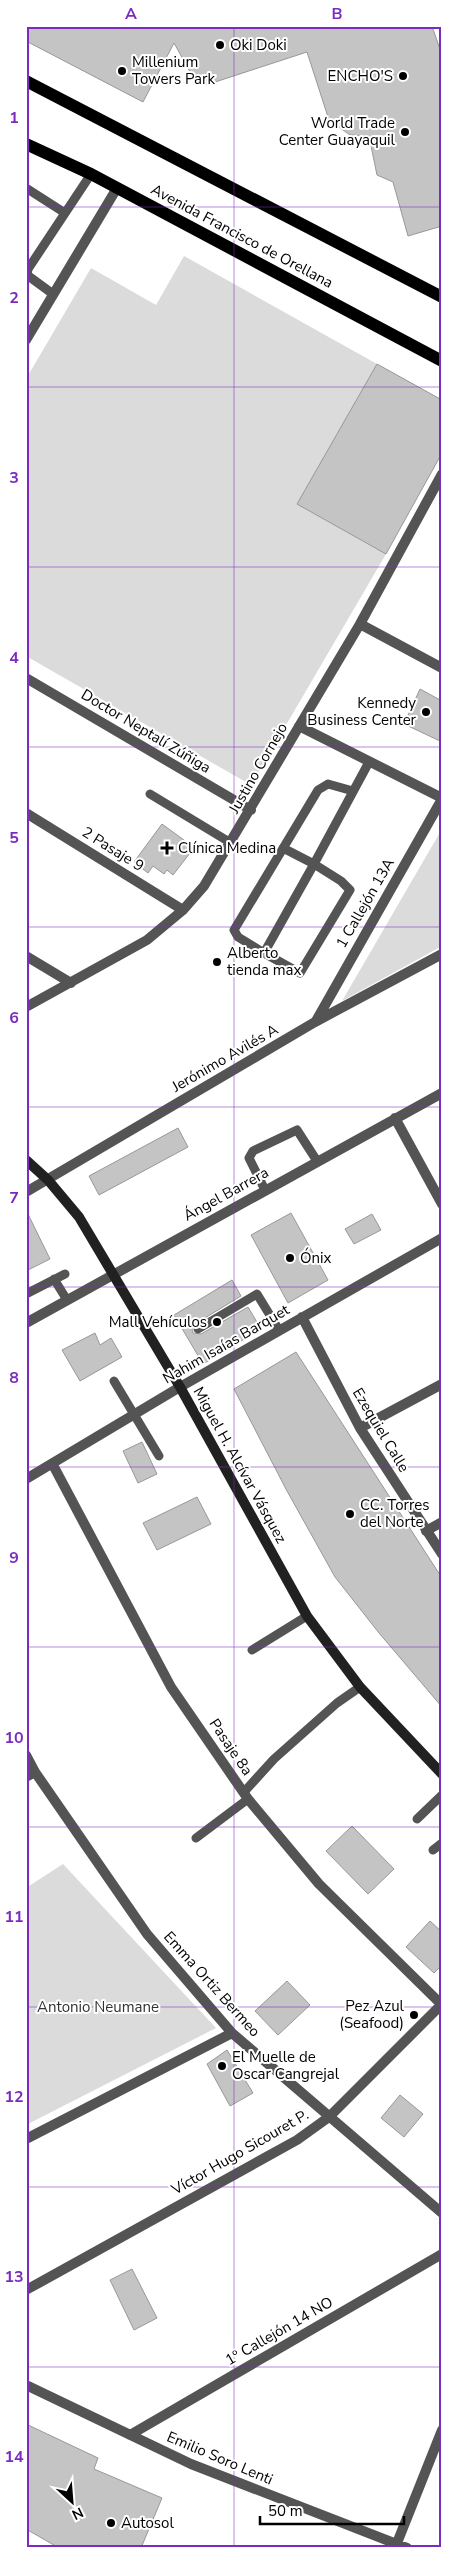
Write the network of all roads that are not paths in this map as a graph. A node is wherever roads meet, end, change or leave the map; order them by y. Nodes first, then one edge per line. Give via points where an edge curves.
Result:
1 (26, 81) edge
2 (26, 144) edge
3 (91, 174) junction
4 (26, 188) edge
5 (117, 188) junction
6 (65, 213) junction
7 (53, 294) junction
8 (442, 297) edge
9 (26, 340) edge
10 (442, 360) edge
11 (442, 474) edge
12 (360, 624) junction
13 (442, 668) edge
14 (26, 678) edge
15 (299, 726) junction
16 (369, 762) junction
17 (353, 791) junction
18 (150, 794) dead end
19 (442, 799) edge
20 (251, 810) junction
21 (26, 813) edge
22 (231, 843) junction
23 (283, 848) junction
24 (314, 864) junction
25 (183, 910) junction
26 (264, 953) junction
27 (442, 954) edge
28 (26, 956) edge
29 (71, 983) junction
30 (26, 1007) edge
31 (315, 1022) junction
32 (442, 1093) edge
33 (395, 1118) junction
34 (26, 1160) edge
35 (318, 1161) junction
36 (48, 1180) junction
37 (265, 1190) junction
38 (26, 1192) edge
39 (442, 1204) edge
40 (442, 1238) edge
41 (65, 1274) dead end
42 (114, 1274) junction
43 (54, 1279) junction
44 (26, 1294) edge
45 (66, 1300) junction
46 (302, 1318) junction
47 (26, 1323) edge
48 (198, 1329) dead end
49 (279, 1330) junction
50 (114, 1381) dead end
51 (442, 1384) edge
52 (180, 1387) junction
53 (135, 1414) junction
54 (360, 1428) junction
55 (159, 1456) dead end
56 (53, 1465) junction
57 (26, 1479) edge
58 (442, 1522) edge
59 (426, 1531) junction
60 (442, 1554) edge
61 (307, 1616) junction
62 (252, 1650) dead end
63 (360, 1687) junction
64 (26, 1755) edge
65 (442, 1774) edge
66 (31, 1775) edge
67 (246, 1795) junction
68 (442, 1795) edge
69 (417, 1819) dead end
70 (196, 1838) dead end
71 (442, 1843) edge
72 (433, 1850) dead end
73 (442, 2004) edge
74 (232, 2033) junction
75 (329, 2117) junction
76 (26, 2139) edge
77 (442, 2213) edge
78 (442, 2254) edge
79 (26, 2290) edge
80 (26, 2385) edge
81 (442, 2430) edge
82 (130, 2435) junction
83 (396, 2546) edge
84 (407, 2548) edge

1 - 8 main road
2 - 3 main road, Avenida Francisco de Orellana
3 - 5 main road, Avenida Francisco de Orellana
3 - 6 lane
4 - 6 lane
5 - 7 street
5 - 10 main road, Avenida Francisco de Orellana
6 - 7 lane via 27,275
7 - 9 street
11 - 12 street, Justino Cornejo
12 - 13 street
12 - 15 street, Justino Cornejo
14 - 20 street, Doctor Neptalí Zúñiga
15 - 16 street
15 - 20 street, Justino Cornejo
16 - 17 lane
16 - 19 street
17 - 23 lane via 322,785
17 - 24 lane
18 - 22 lane
19 - 31 street, 1 Callejón 13A
20 - 22 street, Justino Cornejo
21 - 25 street, 2 Pasaje 9
22 - 25 street, Justino Cornejo via 204,886
23 - 24 lane
23 - 26 lane via 234,930 238,937
24 - 26 lane
24 - 26 lane via 350,890 303,971 295,972
25 - 29 street, Justino Cornejo via 148,940
27 - 31 street, Jerónimo Avilés A
28 - 29 street
29 - 30 street, Justino Cornejo
31 - 36 street, Jerónimo Avilés A
32 - 33 street, Ángel Barrera
33 - 35 street, Ángel Barrera
33 - 39 street
34 - 36 street, Miguel H. Alcívar Vásquez
35 - 37 street, Ángel Barrera
35 - 37 lane via 297,1130 253,1151 249,1158
36 - 38 street, Jerónimo Avilés A
36 - 42 street, Miguel H. Alcívar Vásquez via 79,1217
37 - 42 street, Ángel Barrera
40 - 46 street, Nahim Isaías Barquet
41 - 43 lane
42 - 45 street, Ángel Barrera
42 - 52 street, Miguel H. Alcívar Vásquez
43 - 44 lane
43 - 45 lane
45 - 47 street, Ángel Barrera
46 - 49 street, Nahim Isaías Barquet
46 - 54 street, Ezequiel Calle
48 - 49 lane via 257,1294
49 - 52 street, Nahim Isaías Barquet
50 - 53 lane
51 - 54 street
52 - 53 street, Nahim Isaías Barquet
52 - 61 street, Miguel H. Alcívar Vásquez
53 - 55 lane
53 - 56 street, Nahim Isaías Barquet
54 - 59 street, Ezequiel Calle
56 - 57 street, Nahim Isaías Barquet
56 - 67 street, Pasaje 8a via 171,1686
58 - 59 street
59 - 60 street, Ezequiel Calle
61 - 62 lane
61 - 63 street, Miguel H. Alcívar Vásquez
63 - 65 street, Miguel H. Alcívar Vásquez
63 - 67 lane via 337,1702 274,1759
64 - 66 street, Emma Ortiz Bermeo
66 - 74 street, Emma Ortiz Bermeo via 147,1934
67 - 70 lane
67 - 73 street, Pasaje 8a via 319,1884
68 - 69 lane
71 - 72 lane
73 - 75 street, Víctor Hugo Sicouret P.
74 - 75 street, Emma Ortiz Bermeo
74 - 76 street
75 - 77 street, Emma Ortiz Bermeo
75 - 79 street, Víctor Hugo Sicouret P. via 297,2140
78 - 82 street, 1º Callejón 14 NO
80 - 82 street, Emilio Soro Lenti
81 - 83 street
82 - 83 street, Emilio Soro Lenti via 191,2464
83 - 84 street, Emilio Soro Lenti

